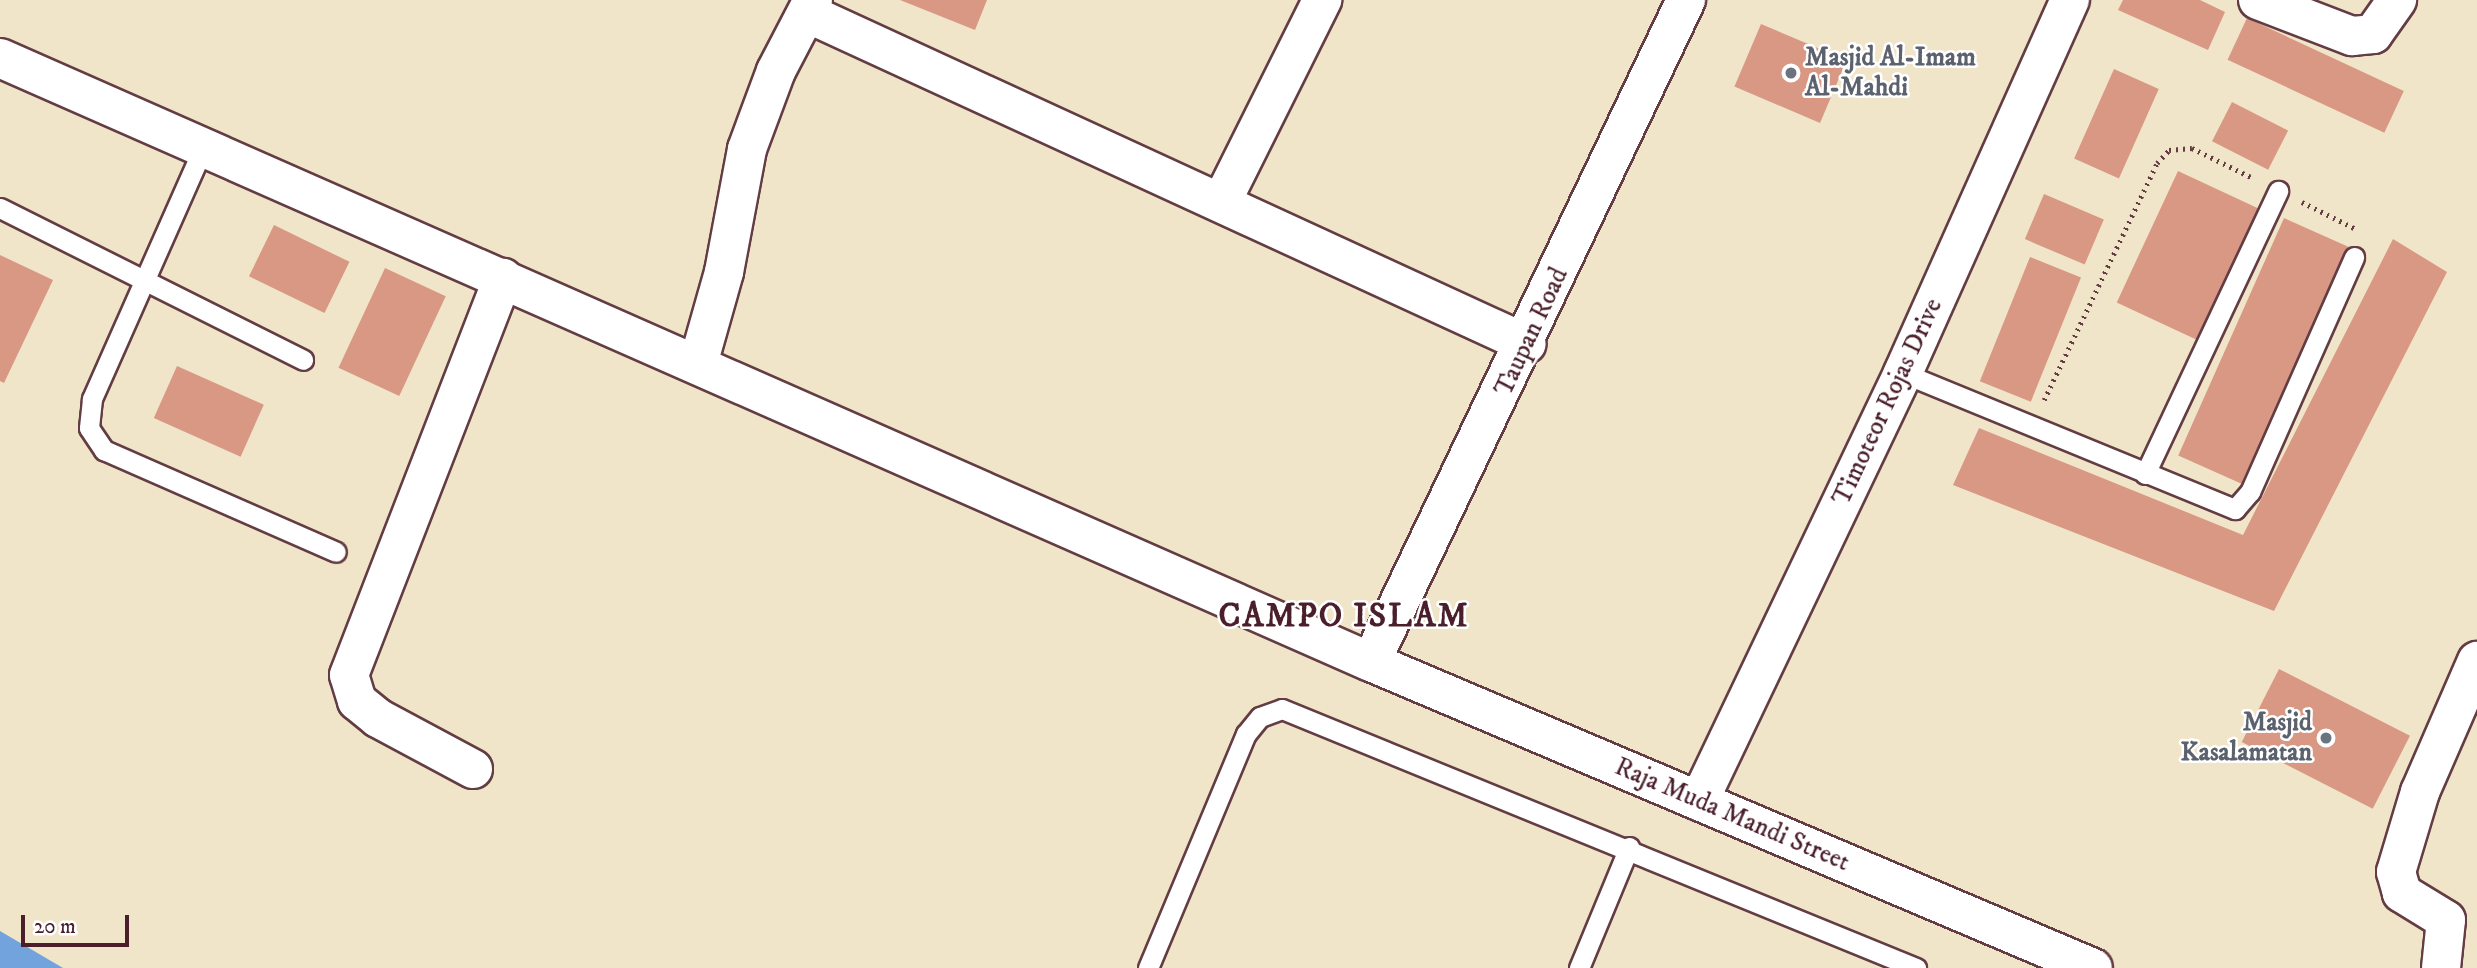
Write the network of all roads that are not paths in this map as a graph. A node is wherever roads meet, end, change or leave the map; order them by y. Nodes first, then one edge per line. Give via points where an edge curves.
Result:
1 (1322, 0) edge
2 (1686, 0) edge
3 (2070, 0) edge
4 (2258, 0) edge
5 (2397, 0) edge
6 (810, 6) edge
7 (0, 58) edge
8 (204, 146) junction
9 (2278, 191) road end
10 (1222, 201) junction
11 (0, 208) edge
12 (2354, 257) road end
13 (503, 278) junction
14 (143, 282) junction
15 (1527, 344) junction
16 (303, 360) dead end
17 (698, 364) junction
18 (1903, 373) junction
19 (2145, 474) junction
20 (336, 552) dead end
21 (2477, 661) edge
22 (1371, 662) junction
23 (473, 769) dead end
24 (1699, 801) junction
25 (1629, 847) junction
26 (2054, 960) edge
27 (1148, 968) edge
28 (1579, 968) edge
29 (1916, 968) edge
30 (2093, 968) edge
31 (2441, 968) edge

1 - 10 street
2 - 15 street, Taupan Road
3 - 18 street, Timoteor Rojas Drive
4 - 5 street via 2352,36 2373,34
6 - 10 street
6 - 17 street via 776,71 747,149 724,272
7 - 8 street, Raja Muda Mandi Street
8 - 13 street, Raja Muda Mandi Street
8 - 14 lane
9 - 19 lane
10 - 15 street
11 - 14 lane
12 - 19 lane via 2241,504 2226,509
13 - 17 street, Raja Muda Mandi Street
13 - 23 street via 349,675 357,701 378,718
14 - 16 lane
14 - 20 lane via 92,399 89,428 104,450
15 - 22 street, Taupan Road
17 - 22 street, Raja Muda Mandi Street
18 - 19 lane
18 - 24 street, Timoteor Rojas Drive
21 - 31 street via 2420,792 2396,872 2402,893 2446,919
22 - 24 street, Raja Muda Mandi Street
24 - 26 street, Raja Muda Mandi Street
25 - 27 lane via 1282,709 1261,717 1246,734
25 - 28 lane
25 - 29 lane
26 - 30 street, Raja Muda Mandi Street

